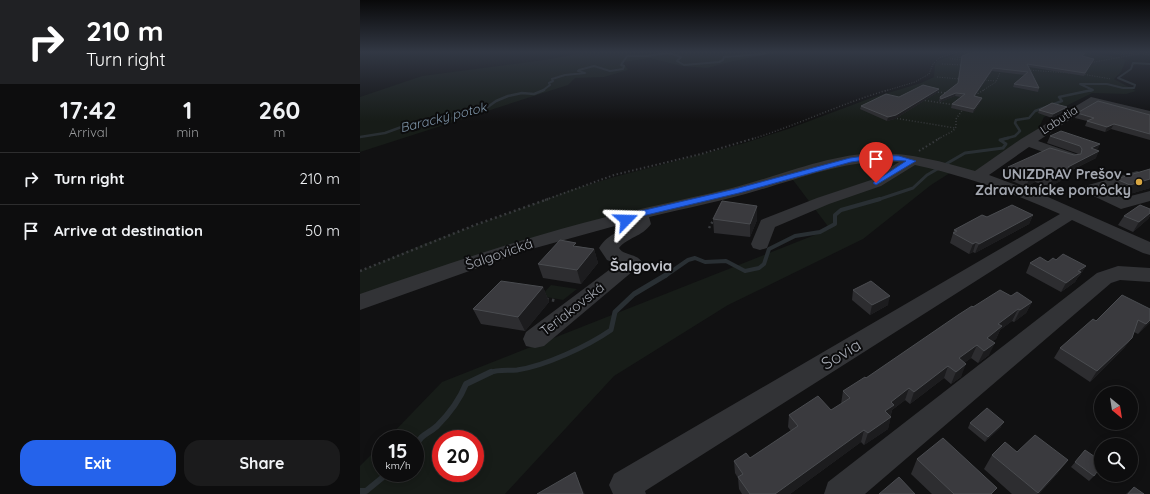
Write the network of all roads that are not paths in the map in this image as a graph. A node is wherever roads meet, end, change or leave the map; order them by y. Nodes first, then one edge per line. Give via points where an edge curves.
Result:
1 (1150, 115) edge
2 (1026, 142) junction
3 (1071, 158) edge
4 (906, 159) junction
5 (1141, 175) edge
6 (977, 176) junction
7 (1150, 196) edge
8 (638, 214) junction
9 (1065, 218) dead end
10 (597, 224) junction
11 (562, 234) junction
12 (760, 244) dead end
13 (517, 248) junction
14 (1150, 250) edge
15 (1150, 275) edge
16 (360, 302) edge
17 (535, 339) dead end
18 (630, 494) edge
19 (840, 494) edge

1 - 2 street, Labutia via 1091,100
2 - 3 street
2 - 6 street, Labutia
4 - 6 street
4 - 8 street via 872,157 850,160
4 - 12 street via 876,183 767,224
5 - 7 street via 1091,189 1121,204
6 - 14 street via 1035,197
8 - 10 street, Šalgovická
8 - 11 street via 616,226 592,232
8 - 17 street, Teriakovská via 642,224 640,228 618,238 609,248 614,256 632,262
9 - 18 street, Sovia via 626,485
10 - 11 street, Šalgovická
10 - 13 street via 542,234
11 - 13 street, Šalgovická
13 - 16 street, Šalgovická
15 - 19 street via 1118,274 1104,278

